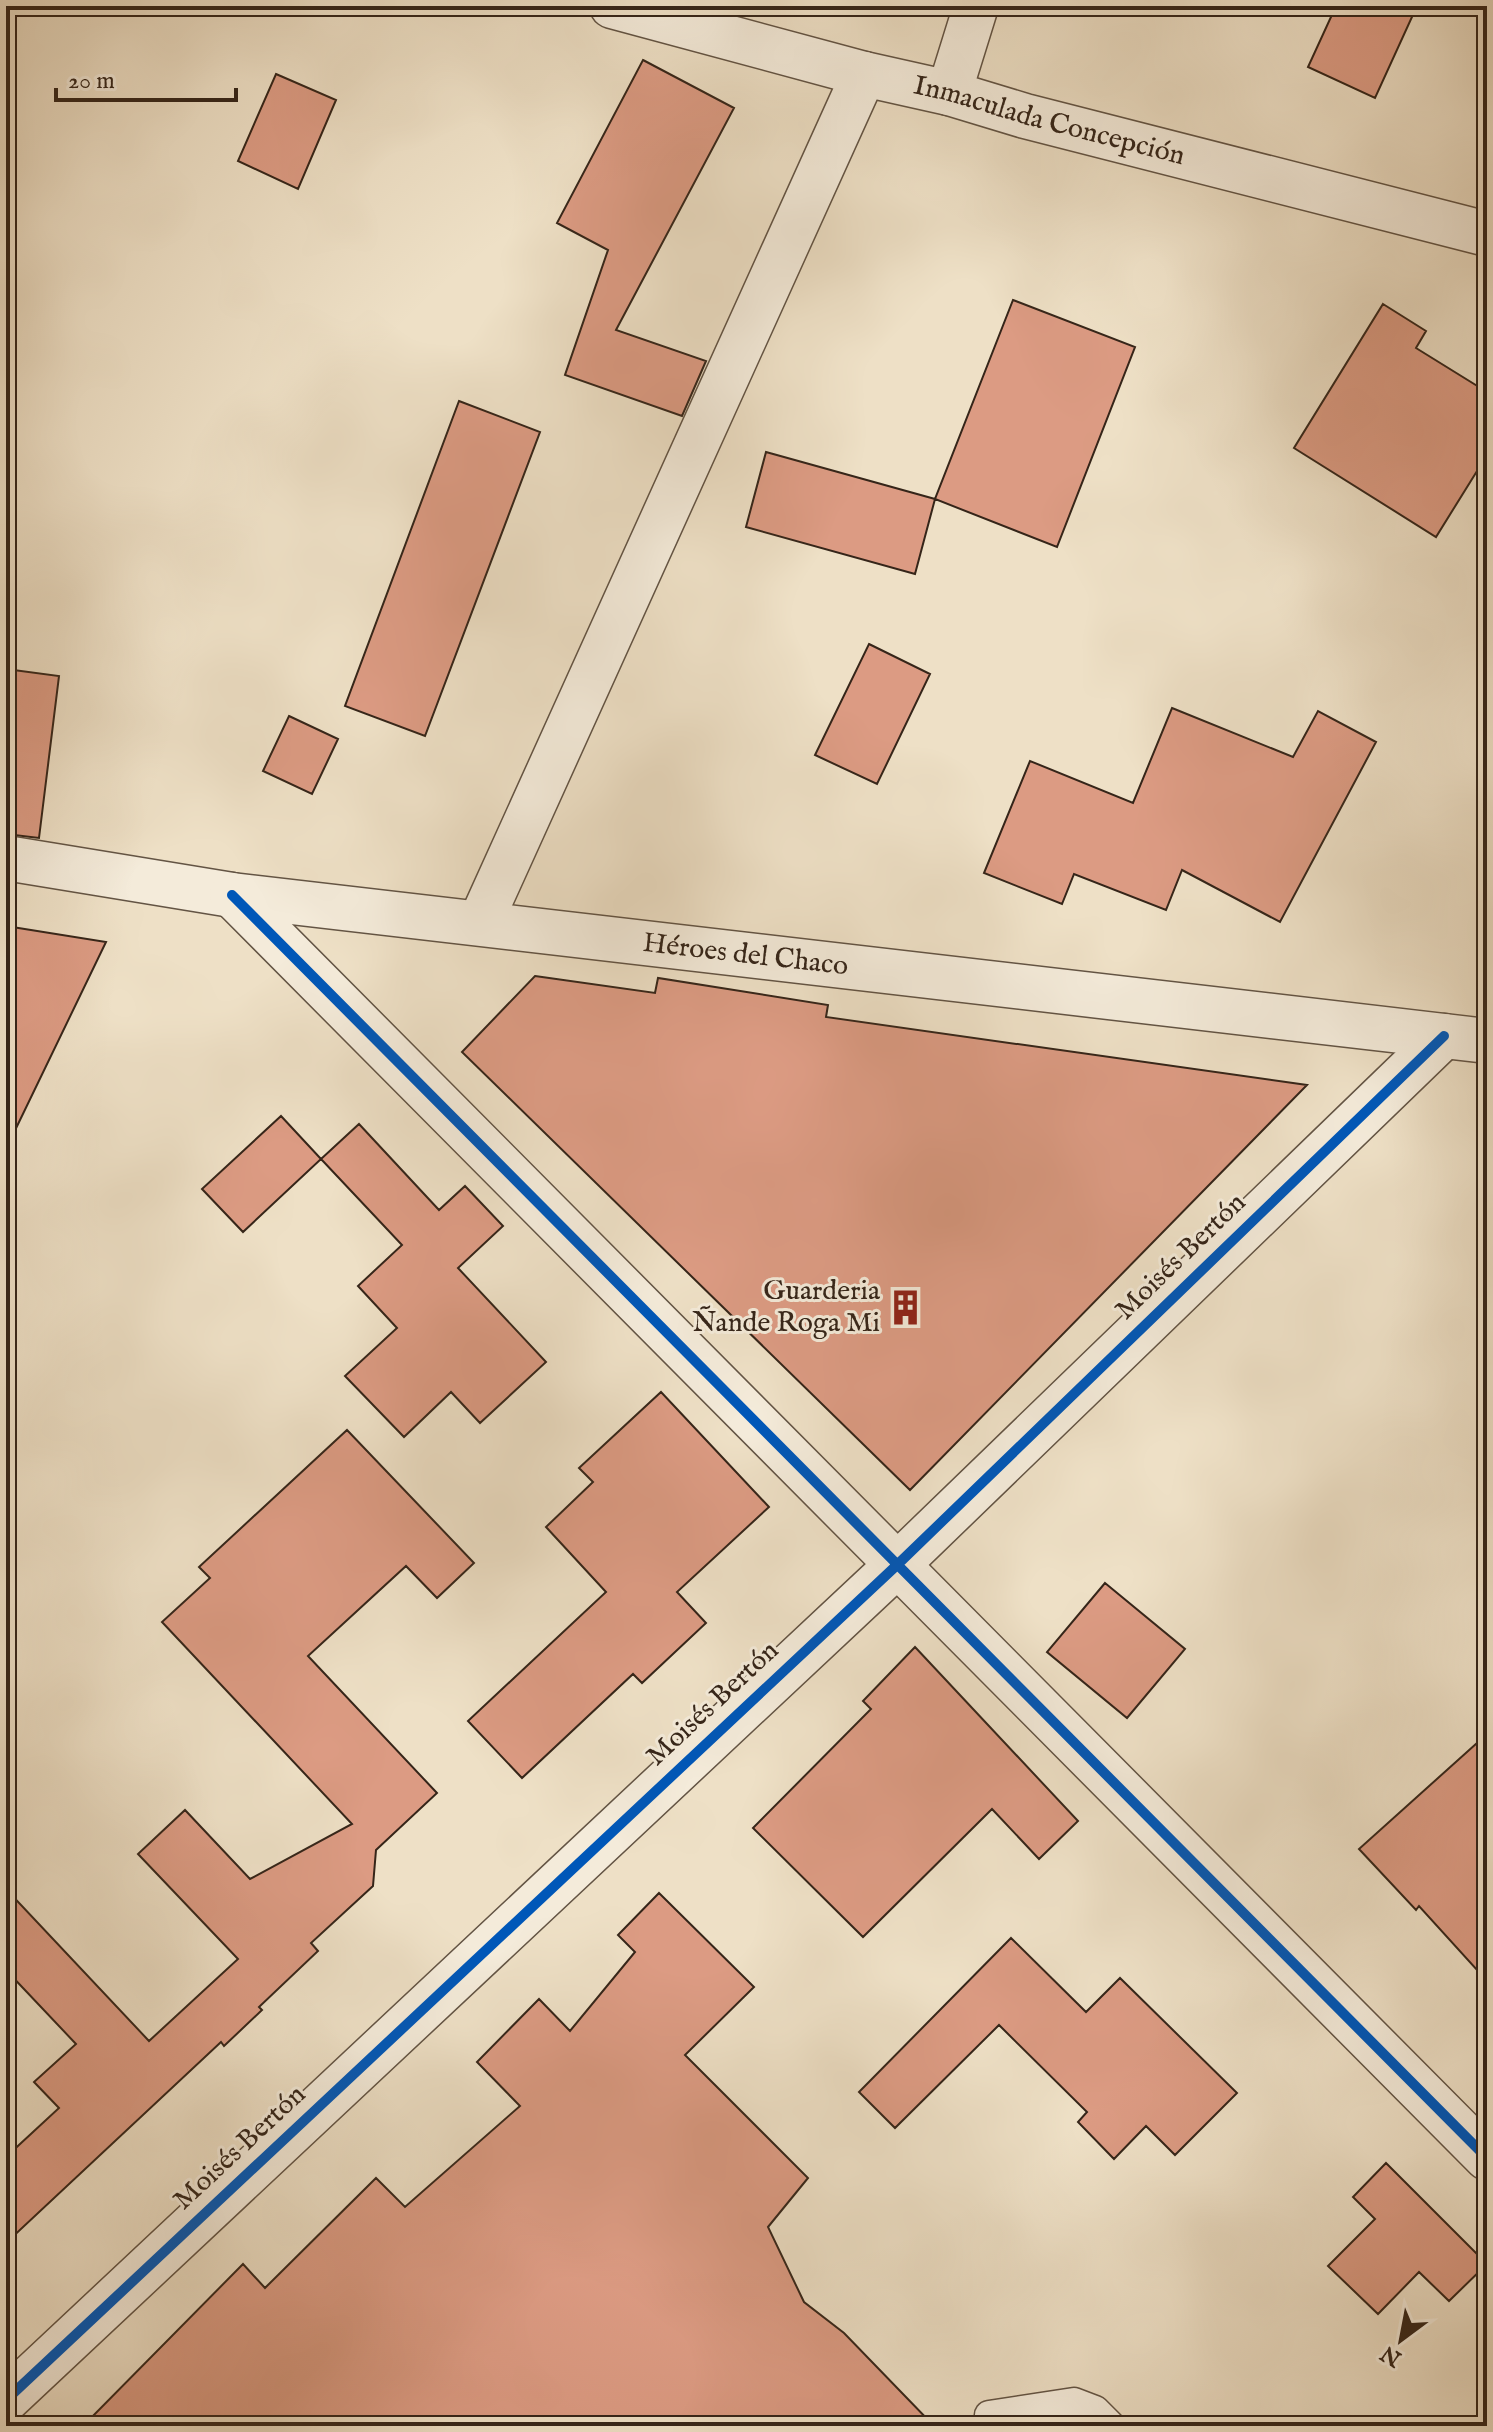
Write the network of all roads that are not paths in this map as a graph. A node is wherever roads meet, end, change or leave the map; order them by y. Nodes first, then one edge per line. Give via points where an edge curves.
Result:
1 (612, 6) edge
2 (976, 6) edge
3 (864, 74) junction
4 (949, 93) junction
5 (1487, 234) edge
6 (6, 858) edge
7 (232, 895) junction
8 (480, 923) junction
9 (1444, 1036) junction
10 (1487, 1041) edge
11 (897, 1565) junction
12 (1487, 2158) edge
13 (6, 2400) edge
14 (989, 2415) dead end
15 (1111, 2426) edge

1 - 3 street, Inmaculada Concepción
2 - 4 street
3 - 4 street, Inmaculada Concepción
3 - 8 street
4 - 5 street, Inmaculada Concepción
6 - 7 street, Héroes del Chaco
7 - 8 street, Héroes del Chaco
7 - 11 street
8 - 9 street, Héroes del Chaco
9 - 10 street, Héroes del Chaco
9 - 11 street, Moisés Bertón
11 - 12 street
11 - 13 street, Moisés Bertón
14 - 15 lane via 1074,2402 1095,2410

